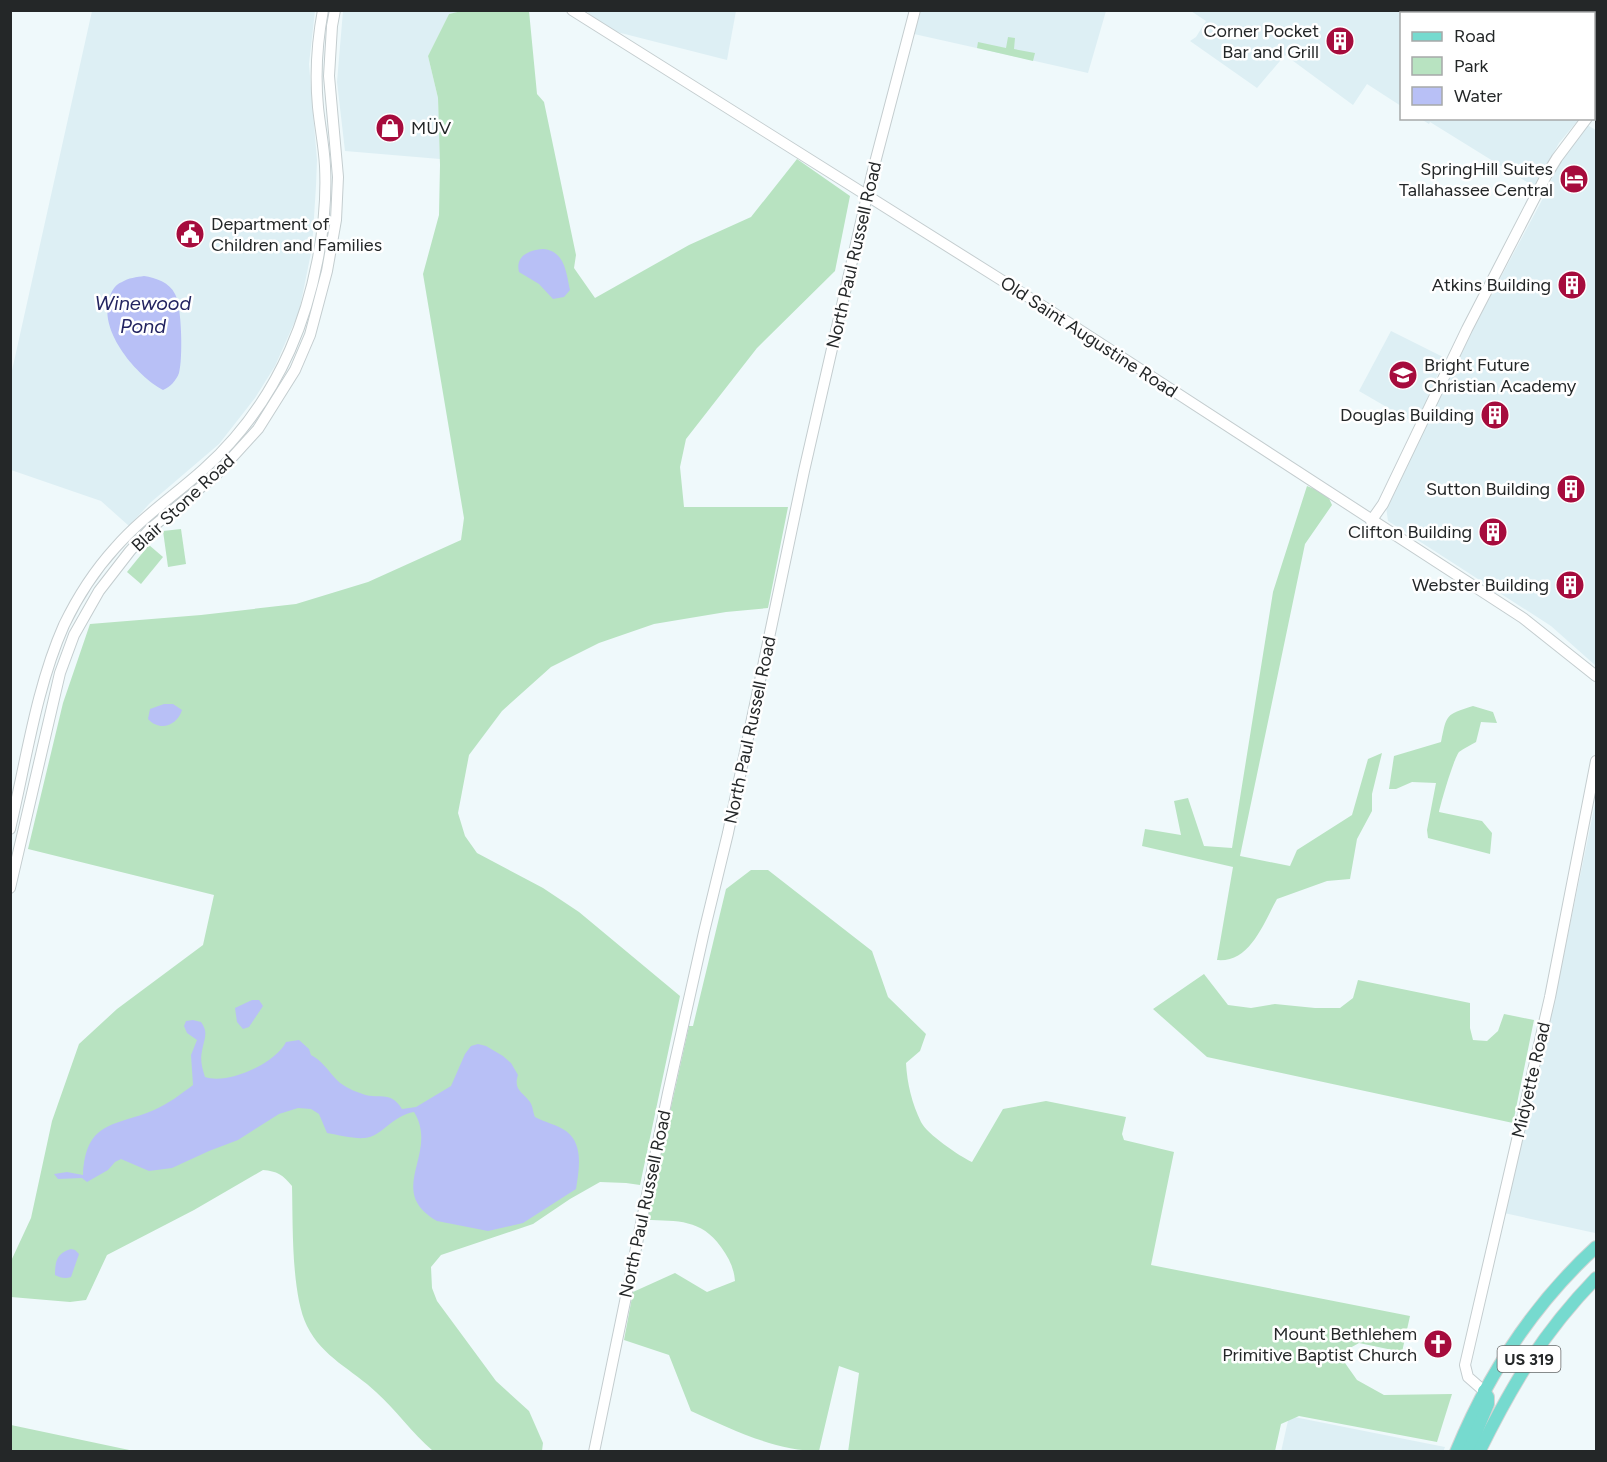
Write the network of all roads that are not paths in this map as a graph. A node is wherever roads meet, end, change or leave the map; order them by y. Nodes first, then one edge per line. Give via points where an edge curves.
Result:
1 (322, 10) edge
2 (335, 10) edge
3 (572, 10) edge
4 (915, 10) edge
5 (316, 75) junction
6 (329, 76) junction
7 (1585, 120) edge
8 (867, 196) junction
9 (322, 223) junction
10 (335, 225) junction
11 (298, 331) junction
12 (310, 335) junction
13 (247, 423) junction
14 (256, 432) junction
15 (140, 520) junction
16 (1371, 521) junction
17 (150, 529) junction
18 (1596, 676) edge
19 (1596, 761) edge
20 (10, 829) edge
21 (10, 888) edge
22 (1596, 1247) edge
23 (1596, 1278) edge
24 (1484, 1391) junction
25 (594, 1452) edge
26 (1456, 1452) edge
27 (1468, 1452) edge
28 (1479, 1452) edge

1 - 5 street, Blair Stone Road
2 - 6 street, Blair Stone Road
3 - 8 street, Old Saint Augustine Road
4 - 8 street, North Paul Russell Road
5 - 6 street
5 - 9 street, Blair Stone Road via 325,166
6 - 10 street, Blair Stone Road via 338,177
7 - 16 street via 1545,178 1462,338 1383,504
8 - 16 street, Old Saint Augustine Road
8 - 25 street, North Paul Russell Road via 666,1105
9 - 10 street
9 - 11 street, Blair Stone Road via 313,278
10 - 12 street, Blair Stone Road
11 - 12 street
11 - 13 street, Blair Stone Road via 279,373
12 - 14 street, Blair Stone Road via 285,388
13 - 14 street
13 - 15 street, Blair Stone Road via 204,469
14 - 17 street, Blair Stone Road via 217,474
15 - 17 street
15 - 20 street, Blair Stone Road via 97,570 65,624 45,681
16 - 18 street, Old Saint Augustine Road via 1523,618
17 - 21 street, Blair Stone Road via 99,591 74,635 60,673
19 - 24 street, Midyette Road via 1550,997 1465,1365 1468,1377
22 - 24 main road, US 319 via 1540,1307
23 - 28 main road, US 319 via 1525,1365
24 - 26 main road, US 319
24 - 27 main road via 1488,1404

